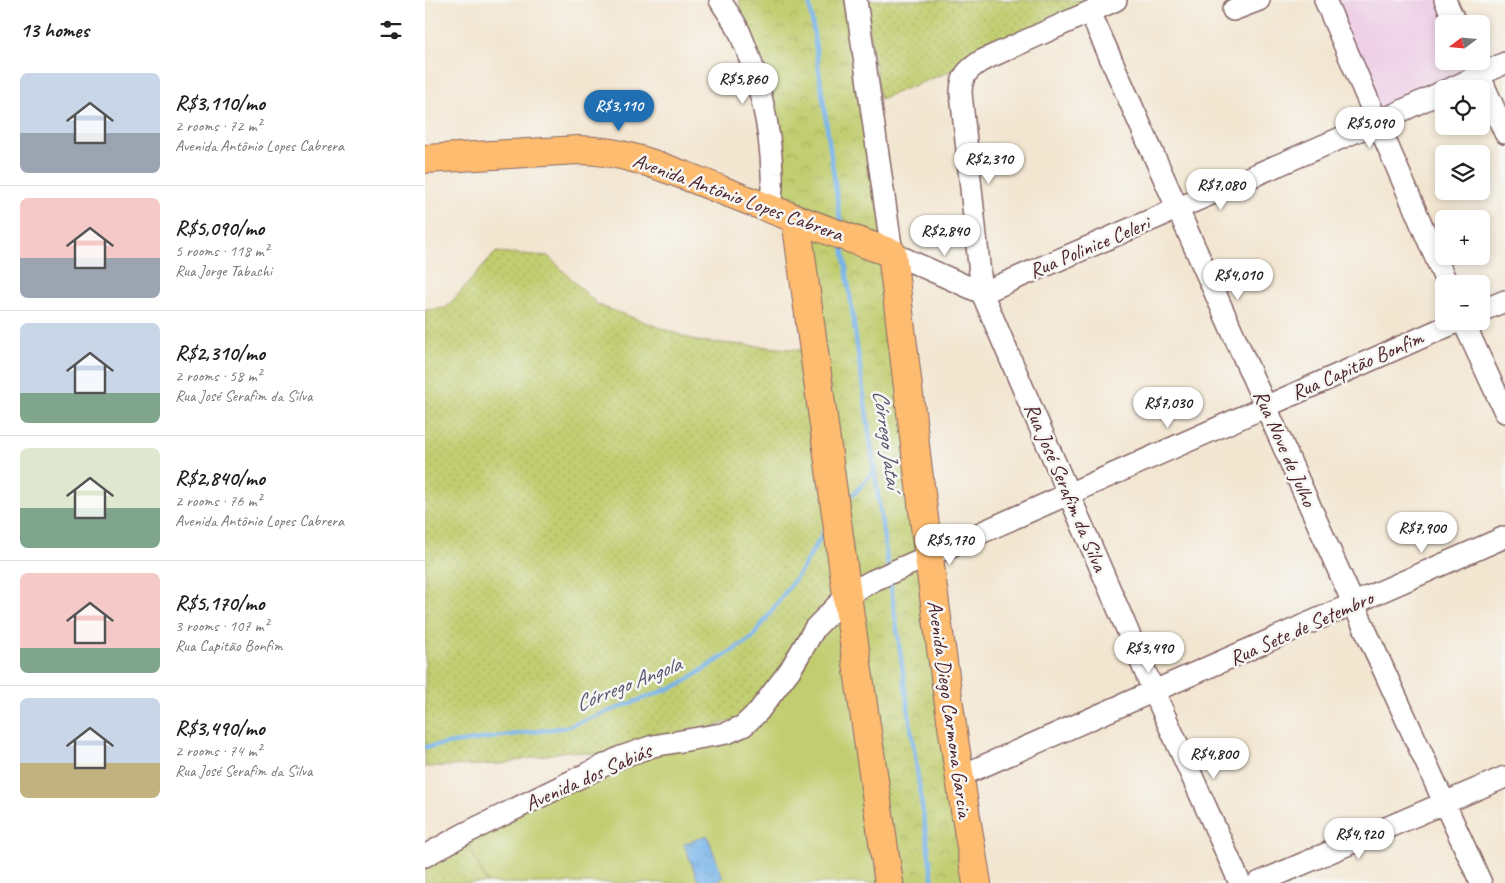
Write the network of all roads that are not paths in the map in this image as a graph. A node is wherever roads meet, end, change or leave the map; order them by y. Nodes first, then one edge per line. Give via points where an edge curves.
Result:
1 (720, 0) edge
2 (857, 0) edge
3 (1116, 0) edge
4 (1259, 0) edge
5 (1325, 0) edge
6 (1445, 0) edge
7 (1233, 10) dead end
8 (1090, 12) junction
9 (1452, 15) edge
10 (1505, 63) edge
11 (1490, 66) edge
12 (1473, 70) edge
13 (1477, 70) edge
14 (1461, 80) edge
15 (1435, 96) edge
16 (1378, 122) junction
17 (1505, 133) edge
18 (425, 159) edge
19 (770, 209) junction
20 (1177, 210) junction
21 (803, 222) junction
22 (887, 251) junction
23 (1443, 275) edge
24 (982, 293) junction
25 (1505, 301) edge
26 (1490, 307) edge
27 (1438, 330) edge
28 (1467, 330) edge
29 (1266, 405) junction
30 (1505, 412) edge
31 (1069, 494) junction
32 (1505, 537) edge
33 (927, 555) junction
34 (847, 595) junction
35 (1354, 605) junction
36 (1154, 692) junction
37 (958, 777) junction
38 (1505, 777) edge
39 (1445, 803) junction
40 (425, 856) edge
41 (889, 883) edge
42 (977, 883) edge
43 (1241, 883) edge
44 (1258, 883) edge
45 (1481, 883) edge

1 - 19 street via 739,31 764,114 771,145
2 - 22 street, Avenida Diego Carmona Garcia
3 - 8 street
4 - 7 street
5 - 16 street
6 - 9 street
8 - 20 street, Rua Nove de Julho
8 - 24 street, Rua José Serafim da Silva via 981,61 964,74 961,93
10 - 11 street
12 - 14 street
13 - 17 street
15 - 16 street, Rua Polinice Celeri
16 - 20 street, Rua Polinice Celeri
16 - 23 street
18 - 19 main road, Avenida Antônio Lopes Cabrera via 596,150 615,152
19 - 21 main road, Avenida Antônio Lopes Cabrera
20 - 24 street, Rua Polinice Celeri
20 - 29 street, Rua Nove de Julho
21 - 22 main road, Avenida Antônio Lopes Cabrera
21 - 34 main road
22 - 24 street, Avenida Antônio Lopes Cabrera
22 - 33 main road, Avenida Diego Carmona Garcia
24 - 31 street, Rua José Serafim da Silva
25 - 26 street
27 - 29 street, Rua Capitão Bonfim
28 - 30 street
29 - 31 street, Rua Capitão Bonfim
29 - 35 street, Rua Nove de Julho
31 - 33 street, Rua Capitão Bonfim
31 - 36 street, Rua José Serafim da Silva
32 - 35 street, Rua Sete de Setembro
33 - 34 street, Rua Capitão Bonfim
33 - 37 main road, Avenida Diego Carmona Garcia
34 - 40 street, Avenida dos Sabiás via 815,628 790,670 743,726 727,733 653,746 621,757
34 - 41 main road
35 - 36 street, Rua Sete de Setembro
35 - 39 street, Rua Nove de Julho
36 - 37 street, Rua Sete de Setembro
36 - 43 street, Rua José Serafim da Silva
37 - 42 main road, Avenida Diego Carmona Garcia
38 - 39 street
39 - 44 street
39 - 45 street, Rua Nove de Julho

